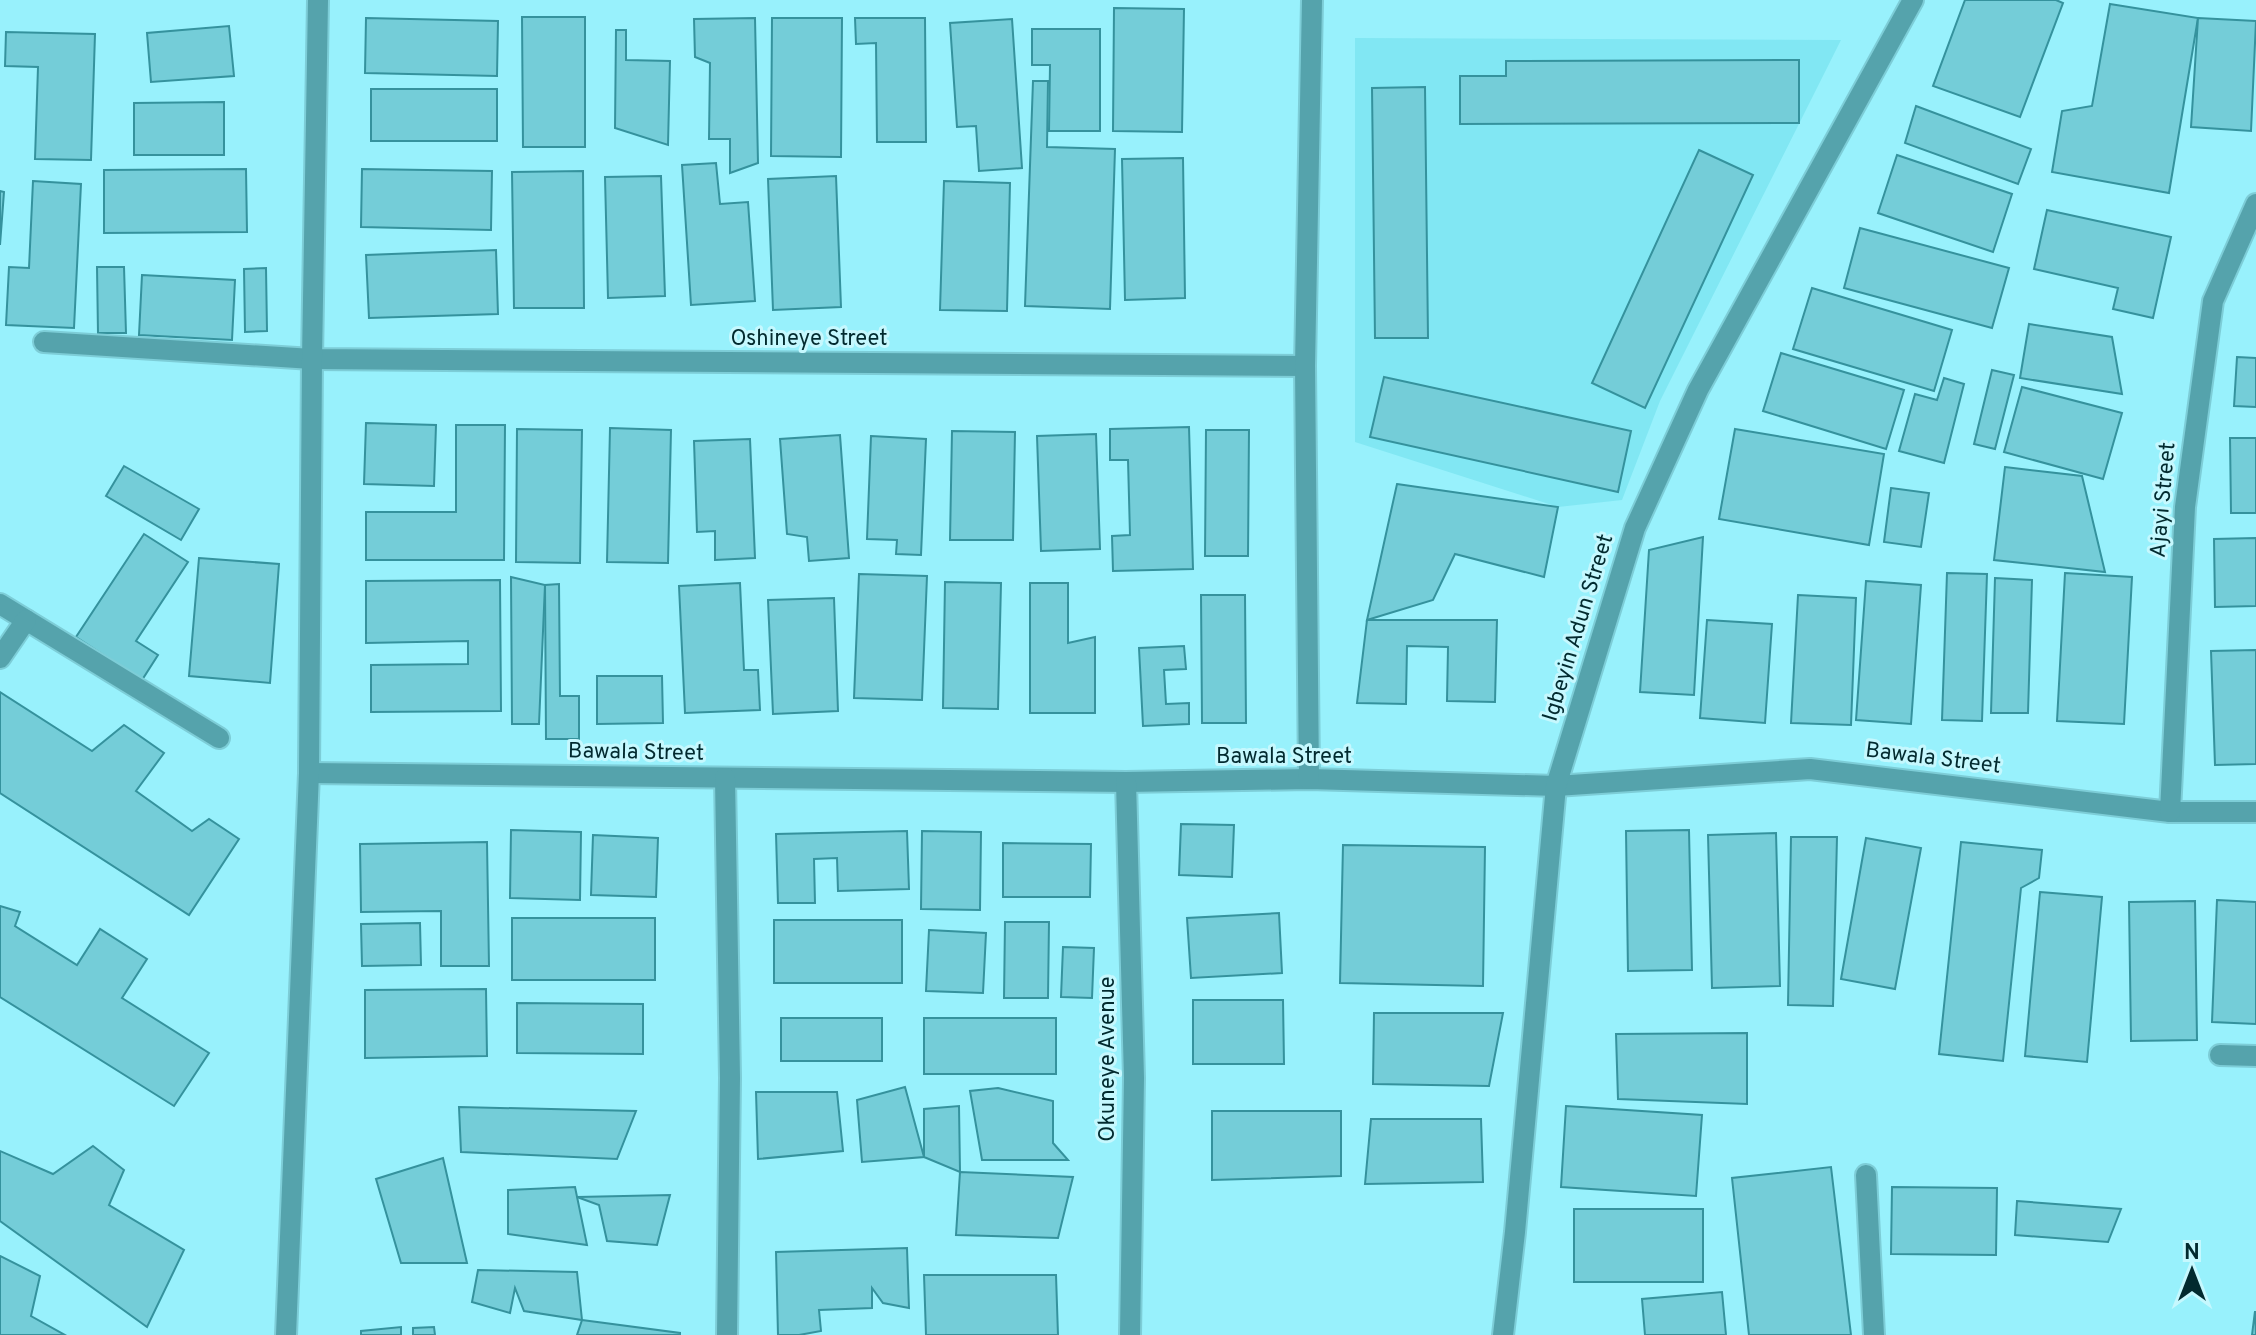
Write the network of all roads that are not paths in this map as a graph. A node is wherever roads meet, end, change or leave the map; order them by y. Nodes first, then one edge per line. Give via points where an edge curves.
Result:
1 (318, 0) edge
2 (1312, 0) edge
3 (1908, 1) edge
4 (2256, 204) edge
5 (44, 342) dead end
6 (312, 359) junction
7 (1305, 366) junction
8 (0, 604) edge
9 (26, 620) junction
10 (0, 658) edge
11 (219, 738) dead end
12 (309, 773) junction
13 (725, 778) junction
14 (1309, 779) junction
15 (1126, 782) junction
16 (1556, 786) junction
17 (2170, 812) junction
18 (2256, 812) edge
19 (2220, 1055) dead end
20 (2256, 1056) edge
21 (1866, 1175) dead end
22 (286, 1335) edge
23 (727, 1335) edge
24 (1130, 1335) edge
25 (1503, 1335) edge
26 (1874, 1335) edge

1 - 6 street
2 - 7 street
3 - 16 street, Igbeyin Adun Street via 1698,390 1635,528
4 - 17 street, Ajayi Street via 2213,301 2185,507
5 - 6 street, Oshineye Street
6 - 7 street, Oshineye Street
6 - 12 street
7 - 14 street
8 - 9 street
9 - 10 street
9 - 11 street
12 - 13 street, Bawala Street
12 - 22 street
13 - 15 street, Bawala Street
13 - 23 street
14 - 15 street, Bawala Street
14 - 16 street, Bawala Street
15 - 24 street, Okuneye Avenue via 1134,1078
16 - 17 street, Bawala Street via 1810,769
16 - 25 street, Igbeyin Adun Street
17 - 18 street, Bawala Street
19 - 20 street
21 - 26 street

